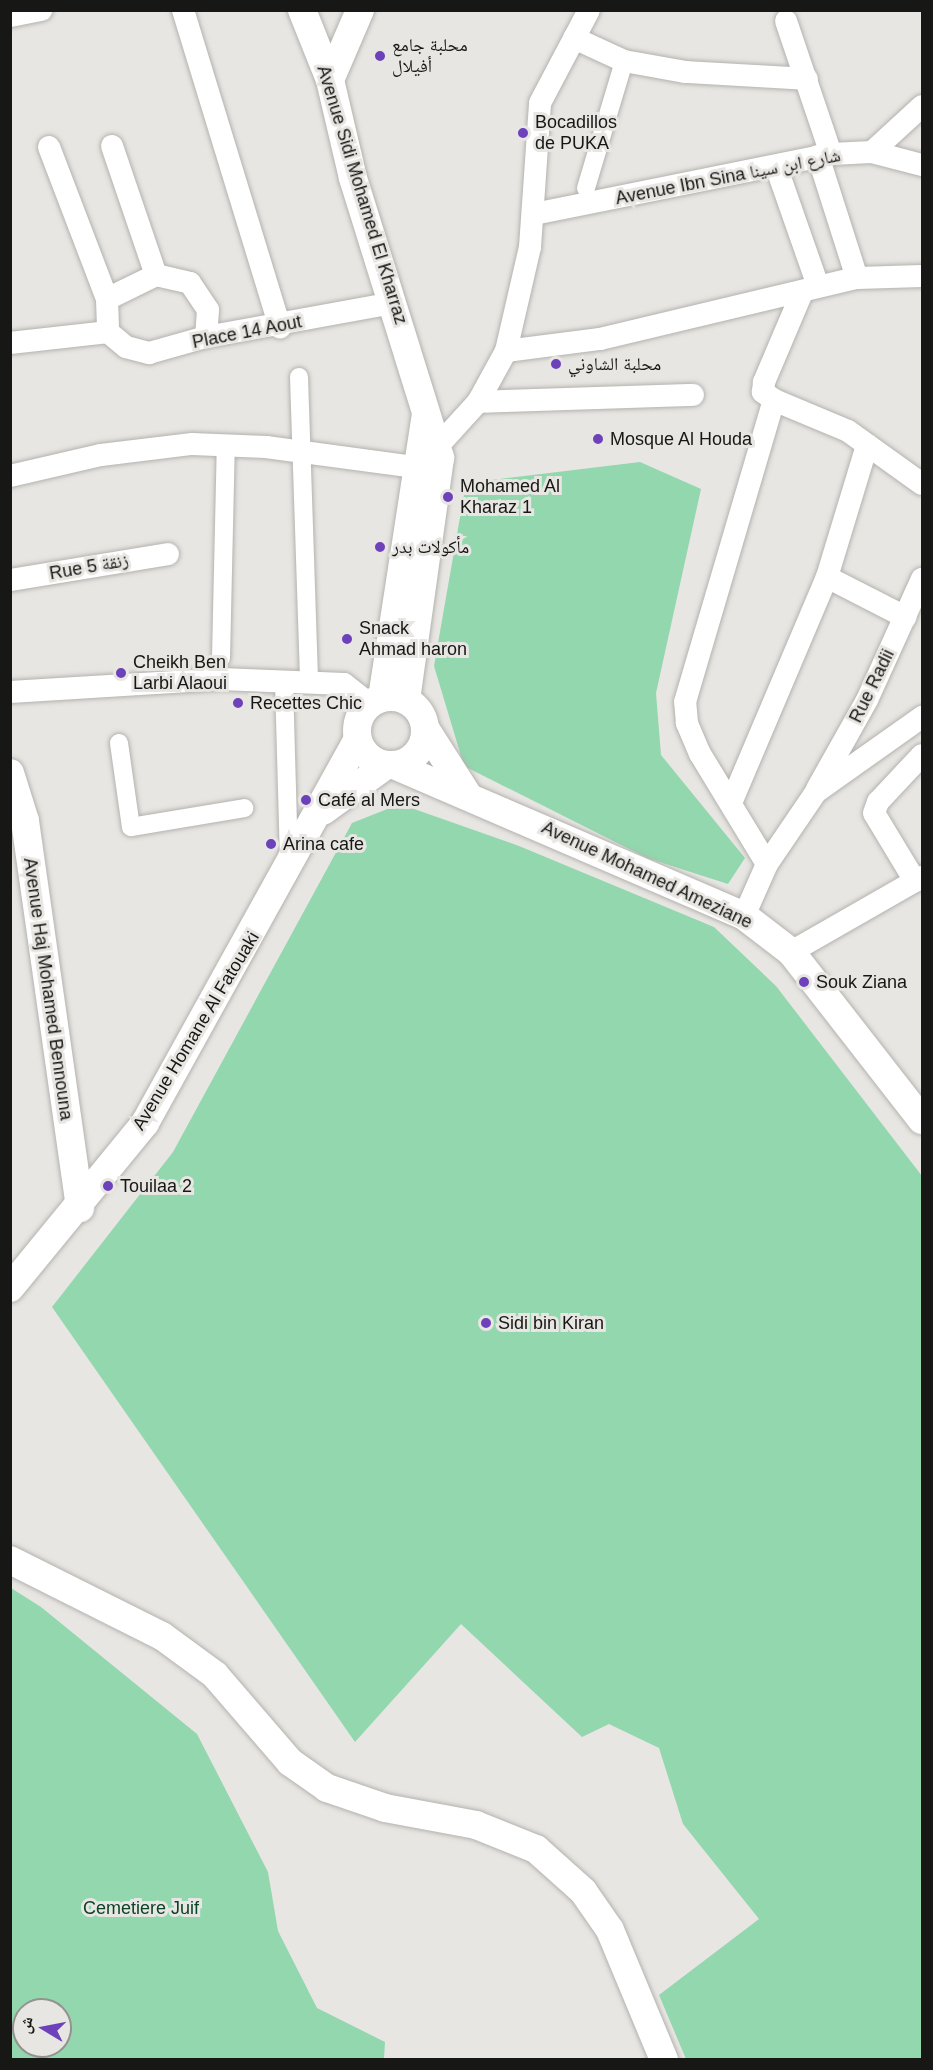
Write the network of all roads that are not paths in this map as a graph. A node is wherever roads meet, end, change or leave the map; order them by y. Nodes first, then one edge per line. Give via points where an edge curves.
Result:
1 (41, 10) edge
2 (183, 10) edge
3 (302, 10) edge
4 (360, 10) edge
5 (589, 10) edge
6 (10, 16) edge
7 (786, 21) dead end
8 (574, 38) junction
9 (624, 61) junction
10 (807, 79) junction
11 (330, 80) junction
12 (922, 106) edge
13 (112, 146) dead end
14 (49, 147) dead end
15 (872, 152) junction
16 (825, 155) junction
17 (922, 165) edge
18 (776, 166) junction
19 (586, 188) dead end
20 (534, 214) junction
21 (156, 275) junction
22 (922, 276) edge
23 (857, 278) junction
24 (810, 290) junction
25 (107, 299) junction
26 (393, 303) junction
27 (280, 327) junction
28 (108, 332) junction
29 (206, 337) junction
30 (10, 344) edge
31 (506, 351) junction
32 (298, 377) dead end
33 (693, 395) dead end
34 (774, 400) junction
35 (478, 402) junction
36 (226, 444) junction
37 (867, 445) junction
38 (297, 450) junction
39 (423, 453) junction
40 (10, 476) edge
41 (922, 484) edge
42 (168, 554) dead end
43 (827, 577) junction
44 (922, 579) edge
45 (10, 580) edge
46 (905, 617) junction
47 (221, 658) dead end
48 (284, 682) junction
49 (309, 682) junction
50 (10, 692) edge
51 (386, 701) junction
52 (922, 717) edge
53 (425, 728) junction
54 (357, 741) junction
55 (119, 742) dead end
56 (922, 755) edge
57 (391, 766) junction
58 (10, 772) edge
59 (816, 792) junction
60 (467, 794) junction
61 (731, 803) junction
62 (244, 808) dead end
63 (316, 816) junction
64 (767, 864) junction
65 (290, 868) junction
66 (919, 879) edge
67 (744, 916) junction
68 (791, 952) junction
69 (922, 1119) edge
70 (80, 1208) junction
71 (10, 1288) edge
72 (10, 1560) edge
73 (664, 2060) edge

1 - 6 street
2 - 27 street
3 - 11 street, Avenue Sidi Mohamed El Kharraz
4 - 11 street
5 - 8 street
7 - 10 street
8 - 9 street
8 - 20 street via 540,103
9 - 10 street via 686,72
9 - 19 street
10 - 16 street
11 - 26 street, Avenue Sidi Mohamed El Kharraz via 353,178
12 - 15 street
13 - 21 street
14 - 25 street
15 - 16 street, Avenue Ibn Sina شارع ابن سينا
15 - 17 street, Avenue Ibn Sina شارع ابن سينا
16 - 18 street, Avenue Ibn Sina شارع ابن سينا
16 - 23 street
18 - 20 street, Avenue Ibn Sina شارع ابن سينا
18 - 24 street
20 - 31 street via 524,285
21 - 25 street
21 - 29 street via 190,283 208,310
22 - 23 street
23 - 24 street
24 - 31 street via 600,339
24 - 34 street via 764,382 763,392
25 - 28 street
26 - 27 street, Place 14 Aout
26 - 39 street, Avenue Sidi Mohamed El Kharraz via 426,415
27 - 29 street, Place 14 Aout
28 - 29 street, Place 14 Aout via 126,347 149,353
28 - 30 street
31 - 35 street
32 - 38 street
33 - 35 street
34 - 37 street via 831,422
34 - 61 street via 686,702 689,731
35 - 39 street
36 - 38 street
36 - 40 street via 160,446
36 - 47 street
37 - 41 street
37 - 43 street
38 - 39 street
38 - 49 street
39 - 51 street, Avenue Sidi Mohamed El Kharraz via 439,489
42 - 45 street, Rue 5 زنقة
43 - 46 street
43 - 61 street
44 - 46 street, Rue Radii
46 - 59 street, Rue Radii
48 - 49 street
48 - 50 street via 221,678
48 - 65 street
49 - 51 street via 348,684
51 - 53 street
51 - 54 street via 358,720
52 - 59 street
53 - 57 street via 418,752
53 - 60 street
54 - 57 street via 363,753
54 - 63 street, Avenue Homane Al Fatouaki
55 - 62 street via 131,827
56 - 66 street via 878,801 874,813
57 - 60 street, Avenue Mohamed Ameziane
57 - 63 street, Avenue Homane Al Fatouaki
58 - 70 street, Avenue Haj Mohamed Bennouna via 25,821
59 - 64 street
60 - 67 street, Avenue Mohamed Ameziane
61 - 64 street
63 - 65 street, Avenue Homane Al Fatouaki
64 - 67 street
65 - 70 street, Avenue Homane Al Fatouaki via 145,1123
66 - 68 street
67 - 68 street, Avenue Mohamed Ameziane
68 - 69 street, Avenue Mohamed Ameziane
70 - 71 street, Avenue Homane Al Fatouaki
72 - 73 street via 162,1636 215,1675 290,1762 327,1788 385,1808 476,1826 536,1849 582,1891 610,1930

